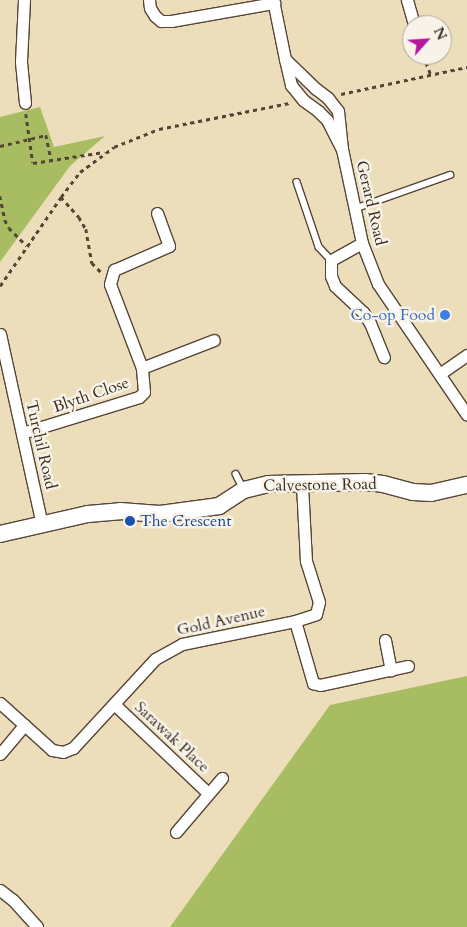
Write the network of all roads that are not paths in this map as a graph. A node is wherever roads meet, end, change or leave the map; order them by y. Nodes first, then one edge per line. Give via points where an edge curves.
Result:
1 (24, 0) edge
2 (149, 0) edge
3 (407, 0) edge
4 (273, 1) edge
5 (411, 15) edge
6 (284, 59) junction
7 (25, 102) road end
8 (342, 149) junction
9 (450, 175) dead end
10 (297, 182) dead end
11 (354, 209) junction
12 (157, 213) dead end
13 (362, 243) junction
14 (331, 260) junction
15 (0, 334) edge
16 (214, 340) dead end
17 (467, 355) edge
18 (0, 356) edge
19 (384, 357) dead end
20 (142, 368) junction
21 (7, 371) junction
22 (441, 373) junction
23 (467, 415) edge
24 (22, 433) junction
25 (236, 474) dead end
26 (302, 484) junction
27 (467, 485) edge
28 (244, 490) junction
29 (42, 525) junction
30 (0, 534) edge
31 (295, 621) junction
32 (385, 640) dead end
33 (408, 666) dead end
34 (391, 670) junction
35 (0, 703) edge
36 (114, 704) junction
37 (24, 725) junction
38 (0, 754) edge
39 (222, 778) dead end
40 (208, 794) junction
41 (176, 832) dead end
42 (0, 890) edge
43 (37, 927) edge

1 - 7 street via 21,62
2 - 4 street via 150,8 162,21
3 - 5 street
4 - 6 street, Gerard Road
6 - 8 street, Gerard Road via 291,85 327,120
6 - 8 street, Gerard Road via 338,111
8 - 11 street, Gerard Road
9 - 11 lane
10 - 14 lane via 319,247
11 - 13 street, Gerard Road
12 - 20 street, Blyth Close via 169,246 114,270 110,276 110,284
13 - 14 street
13 - 22 street, Gerard Road via 378,284
14 - 19 street via 330,276 335,286 363,312
15 - 21 street, Turchil Road
16 - 20 street, Blyth Close
17 - 22 street
18 - 21 street, Turchil Road
20 - 24 street, Blyth Close via 144,392 139,397
21 - 24 street, Turchil Road
22 - 23 street, Gerard Road
24 - 29 street, Turchil Road
25 - 28 lane
26 - 27 street, Calvestone Road via 365,482 431,493
26 - 28 street, Calvestone Road via 268,484
26 - 31 street, Gold Avenue via 306,561 319,602 316,614
28 - 29 street, Calvestone Road via 218,506 160,514 120,511 88,514
29 - 30 street, Calvestone Road
31 - 34 street via 313,683 320,685
31 - 36 street, Gold Avenue via 182,644 155,660
32 - 34 street
33 - 34 street
35 - 37 street, Gold Avenue
36 - 37 street, Gold Avenue via 73,748 63,752 52,750
36 - 40 street, Sarawak Place
37 - 38 street
39 - 40 street, Sarawak Place
40 - 41 street, Sarawak Place
42 - 43 street

